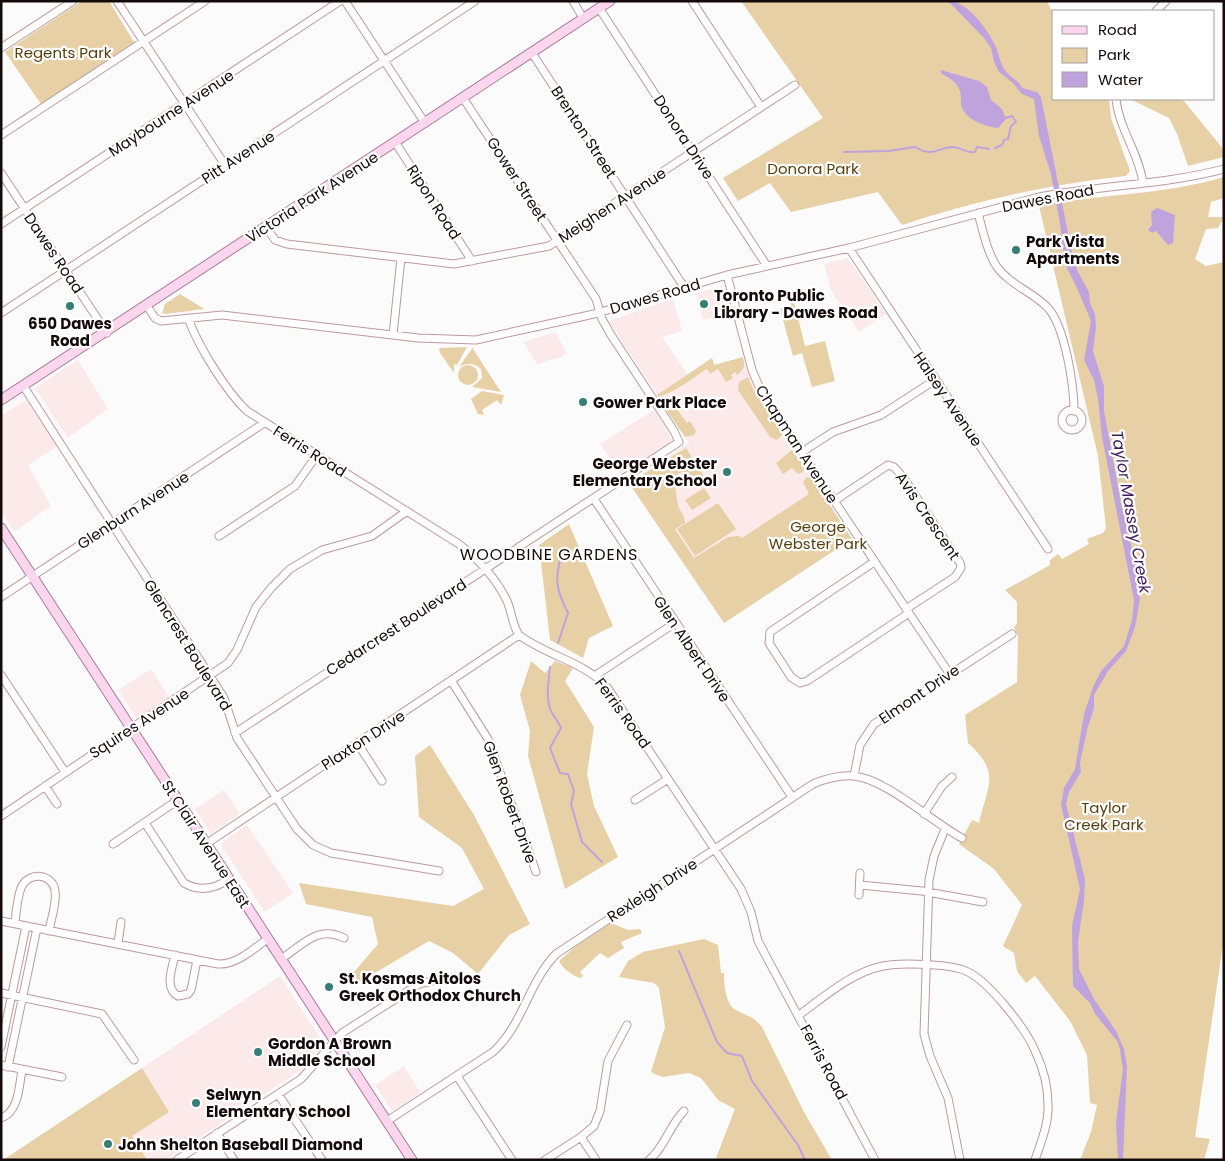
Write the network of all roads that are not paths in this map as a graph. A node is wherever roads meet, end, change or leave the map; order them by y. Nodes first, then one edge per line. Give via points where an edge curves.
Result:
1 (73, 1) edge
2 (116, 1) edge
3 (205, 1) edge
4 (340, 1) edge
5 (345, 1) edge
6 (475, 1) edge
7 (573, 1) edge
8 (610, 1) edge
9 (692, 1) edge
10 (1166, 1) edge
11 (600, 8) junction
12 (1157, 10) edge
13 (583, 18) junction
14 (143, 42) junction
15 (1, 48) edge
16 (532, 53) junction
17 (385, 61) junction
18 (794, 85) dead end
19 (463, 98) junction
20 (1116, 100) edge
21 (184, 104) junction
22 (762, 107) junction
23 (425, 123) junction
24 (1, 136) edge
25 (395, 142) junction
26 (694, 151) junction
27 (225, 165) junction
28 (1224, 169) edge
29 (1, 173) edge
30 (1143, 183) junction
31 (626, 196) junction
32 (25, 209) junction
33 (978, 213) junction
34 (1, 224) edge
35 (266, 227) junction
36 (558, 241) junction
37 (849, 248) junction
38 (401, 258) junction
39 (472, 261) junction
40 (768, 266) junction
41 (66, 270) junction
42 (728, 275) junction
43 (684, 288) junction
44 (147, 306) junction
45 (600, 312) junction
46 (1, 313) edge
47 (188, 318) junction
48 (107, 333) junction
49 (393, 335) junction
50 (935, 380) junction
51 (24, 387) junction
52 (15, 393) junction
53 (1, 400) edge
54 (1, 405) edge
55 (1074, 411) dead end
56 (264, 423) junction
57 (678, 439) joint
58 (802, 452) junction
59 (317, 455) junction
60 (594, 499) junction
61 (834, 501) junction
62 (407, 512) junction
63 (112, 524) junction
64 (1, 528) edge
65 (219, 536) dead end
66 (1048, 549) dead end
67 (874, 562) junction
68 (485, 568) junction
69 (33, 576) junction
70 (1, 597) edge
71 (907, 611) junction
72 (675, 623) junction
73 (1012, 634) dead end
74 (520, 635) junction
75 (949, 673) junction
76 (1, 675) edge
77 (596, 675) junction
78 (210, 676) junction
79 (452, 682) junction
80 (131, 728) junction
81 (235, 733) junction
82 (358, 744) junction
83 (65, 772) junction
84 (854, 776) junction
85 (952, 778) dead end
86 (668, 779) junction
87 (382, 781) dead end
88 (45, 786) junction
89 (276, 797) junction
90 (792, 797) junction
91 (178, 800) junction
92 (635, 800) dead end
93 (57, 804) dead end
94 (924, 814) junction
95 (1, 816) edge
96 (145, 823) junction
97 (945, 829) junction
98 (962, 838) dead end
99 (112, 844) dead end
100 (206, 844) junction
101 (714, 849) junction
102 (439, 872) dead end
103 (536, 872) dead end
104 (860, 873) dead end
105 (229, 879) junction
106 (860, 885) junction
107 (929, 892) junction
108 (859, 896) dead end
109 (984, 902) dead end
110 (1, 921) edge
111 (121, 922) dead end
112 (15, 924) junction
113 (26, 926) junction
114 (37, 928) junction
115 (49, 931) junction
116 (267, 938) junction
117 (344, 938) dead end
118 (118, 943) junction
119 (175, 955) junction
120 (281, 959) junction
121 (197, 960) junction
122 (925, 965) junction
123 (432, 981) dead end
124 (1, 993) edge
125 (12, 995) junction
126 (23, 998) junction
127 (799, 1015) junction
128 (627, 1025) dead end
129 (334, 1041) junction
130 (1, 1047) edge
131 (134, 1060) dead end
132 (5, 1066) edge
133 (22, 1070) junction
134 (457, 1076) junction
135 (62, 1077) dead end
136 (278, 1094) junction
137 (684, 1111) dead end
138 (1, 1118) edge
139 (387, 1121) junction
140 (216, 1133) junction
141 (581, 1137) junction
142 (177, 1160) edge
143 (234, 1160) edge
144 (322, 1160) edge
145 (412, 1160) edge
146 (512, 1160) edge
147 (545, 1160) edge
148 (596, 1160) edge
149 (649, 1160) edge
150 (875, 1160) edge
151 (960, 1160) edge
152 (1035, 1160) edge

1 - 15 street
2 - 14 street
3 - 14 street
4 - 21 street, Maybourne Avenue
5 - 17 street
6 - 17 street, Pitt Avenue
7 - 13 street
8 - 11 main road, Victoria Park Avenue
9 - 22 street
10 - 12 street
11 - 13 main road, Victoria Park Avenue
11 - 26 street, Donora Drive
13 - 16 main road, Victoria Park Avenue
14 - 21 street
14 - 24 street
16 - 19 main road, Victoria Park Avenue
16 - 31 street, Brenton Street
17 - 23 street
17 - 27 street, Pitt Avenue
18 - 22 street, Meighen Avenue
19 - 23 main road, Victoria Park Avenue
19 - 36 street, Gower Street
20 - 30 street
21 - 27 street
21 - 32 street, Maybourne Avenue
22 - 26 street, Meighen Avenue
23 - 25 main road, Victoria Park Avenue
25 - 35 main road, Victoria Park Avenue
25 - 39 street, Ripon Road
26 - 31 street, Meighen Avenue
26 - 40 street, Donora Drive
27 - 41 street, Pitt Avenue
28 - 30 street, Dawes Road
29 - 32 street, Dawes Road
30 - 33 street, Dawes Road via 1068,191
31 - 36 street, Meighen Avenue
31 - 43 street, Brenton Street
32 - 34 street, Maybourne Avenue
32 - 41 street, Dawes Road
33 - 37 street, Dawes Road
33 - 55 street via 998,268 1048,308 1056,320 1074,398
35 - 38 street, Meighen Avenue via 275,240 287,244
35 - 44 main road, Victoria Park Avenue
36 - 39 street, Meighen Avenue via 550,246
36 - 45 street, Gower Street via 596,299
37 - 40 street, Dawes Road
37 - 50 street, Halsey Avenue
38 - 39 street, Meighen Avenue via 454,264
38 - 49 street
40 - 42 street, Dawes Road
41 - 46 street, Pitt Avenue
41 - 48 street, Dawes Road
42 - 43 street, Dawes Road
42 - 58 street, Chapman Avenue via 756,381
43 - 45 street, Dawes Road
44 - 47 street, Dawes Road via 159,321
44 - 48 main road, Victoria Park Avenue
45 - 49 street, Dawes Road via 476,340
45 - 57 street, Gower Street via 611,335
47 - 49 street, Dawes Road via 222,315
47 - 56 street, Ferris Road via 194,334 234,396
48 - 51 main road, Victoria Park Avenue
50 - 58 street via 881,415 833,432
50 - 66 street, Halsey Avenue
51 - 52 main road, Victoria Park Avenue
51 - 63 street, Glencrest Boulevard
52 - 53 main road, Victoria Park Avenue
52 - 54 main road, Victoria Park Avenue
56 - 59 street, Ferris Road
56 - 63 street, Glenburn Avenue
57 - 60 street, Cedarcrest Boulevard via 677,445
58 - 61 street, Chapman Avenue
59 - 62 street, Ferris Road
59 - 65 street via 295,486
60 - 68 street, Cedarcrest Boulevard
60 - 72 street, Glen Albert Drive
61 - 67 street, Chapman Avenue
61 - 71 street, Avis Crescent via 888,465 898,470 960,563 961,568 955,577
62 - 68 street, Ferris Road via 458,544
62 - 78 street, Squires Avenue via 372,536 322,550 290,569 256,607 234,656
63 - 69 street, Glenburn Avenue
63 - 78 street, Glencrest Boulevard
64 - 69 main road, St Clair Avenue East
67 - 71 street, Chapman Avenue
67 - 71 street via 770,632 769,643 791,677 800,683 807,681
68 - 74 street, Ferris Road via 507,602
68 - 81 street, Cedarcrest Boulevard
69 - 70 street, Glenburn Avenue
69 - 80 main road, St Clair Avenue East
71 - 75 street, Chapman Avenue
72 - 77 street
72 - 90 street, Glen Albert Drive
73 - 75 street, Elmont Drive
74 - 77 street, Ferris Road
74 - 79 street, Plaxton Drive
75 - 84 street, Elmont Drive via 870,728 858,748
76 - 83 street
77 - 86 street, Ferris Road
78 - 80 street, Squires Avenue
78 - 81 street, Glencrest Boulevard via 229,706
79 - 82 street, Plaxton Drive
79 - 103 street, Glen Robert Drive via 488,739
80 - 83 street, Squires Avenue
80 - 91 main road, St Clair Avenue East
81 - 89 street, Glencrest Boulevard
82 - 87 street
82 - 89 street, Plaxton Drive
83 - 88 street, Squires Avenue
84 - 90 street, Rexleigh Drive via 825,779
84 - 94 street, Rexleigh Drive via 877,783
85 - 94 street via 942,786
86 - 92 street
86 - 101 street, Ferris Road
88 - 93 street
88 - 95 street, Squires Avenue
89 - 100 street, Plaxton Drive
89 - 102 street, Glencrest Boulevard via 301,834 318,848
90 - 101 street, Rexleigh Drive
91 - 96 street
91 - 100 main road, St Clair Avenue East
94 - 97 street, Rexleigh Drive
96 - 99 street
96 - 105 street via 184,883 211,889
97 - 98 street, Rexleigh Drive
97 - 107 street via 930,867
100 - 105 main road, St Clair Avenue East
101 - 127 street, Ferris Road via 747,900 758,941
101 - 134 street, Rexleigh Drive via 556,954 540,975 513,1030 503,1043
104 - 106 street
105 - 116 main road, St Clair Avenue East
106 - 107 street
106 - 108 street
107 - 109 street
107 - 122 street
110 - 112 street
111 - 118 street
112 - 113 street
112 - 115 street via 21,887 31,877 38,876 49,880 56,894
113 - 114 street
113 - 125 street
114 - 115 street
114 - 126 street
115 - 118 street
116 - 120 main road, St Clair Avenue East
116 - 121 street via 227,964
117 - 120 street via 330,932 321,933
118 - 119 street
119 - 121 street
119 - 121 street via 170,989 178,996 191,990
120 - 129 main road, St Clair Avenue East
122 - 127 street via 884,965 858,975
122 - 151 street via 924,1034 948,1098
122 - 152 street via 964,970 982,980 1036,1051 1043,1071 1048,1107
123 - 129 street via 419,984
124 - 125 street
125 - 126 street
125 - 130 street
126 - 131 street via 102,1014
126 - 132 street
127 - 150 street, Ferris Road
128 - 141 street via 608,1061 598,1117 594,1126
129 - 136 street via 305,1076
129 - 139 main road, St Clair Avenue East
132 - 133 street
133 - 135 street
133 - 138 street via 14,1108 8,1116
134 - 139 street, Rexleigh Drive
134 - 146 street
136 - 140 street
136 - 144 street
137 - 149 street
139 - 145 main road, St Clair Avenue East
140 - 142 street
140 - 143 street
141 - 147 street
141 - 148 street

